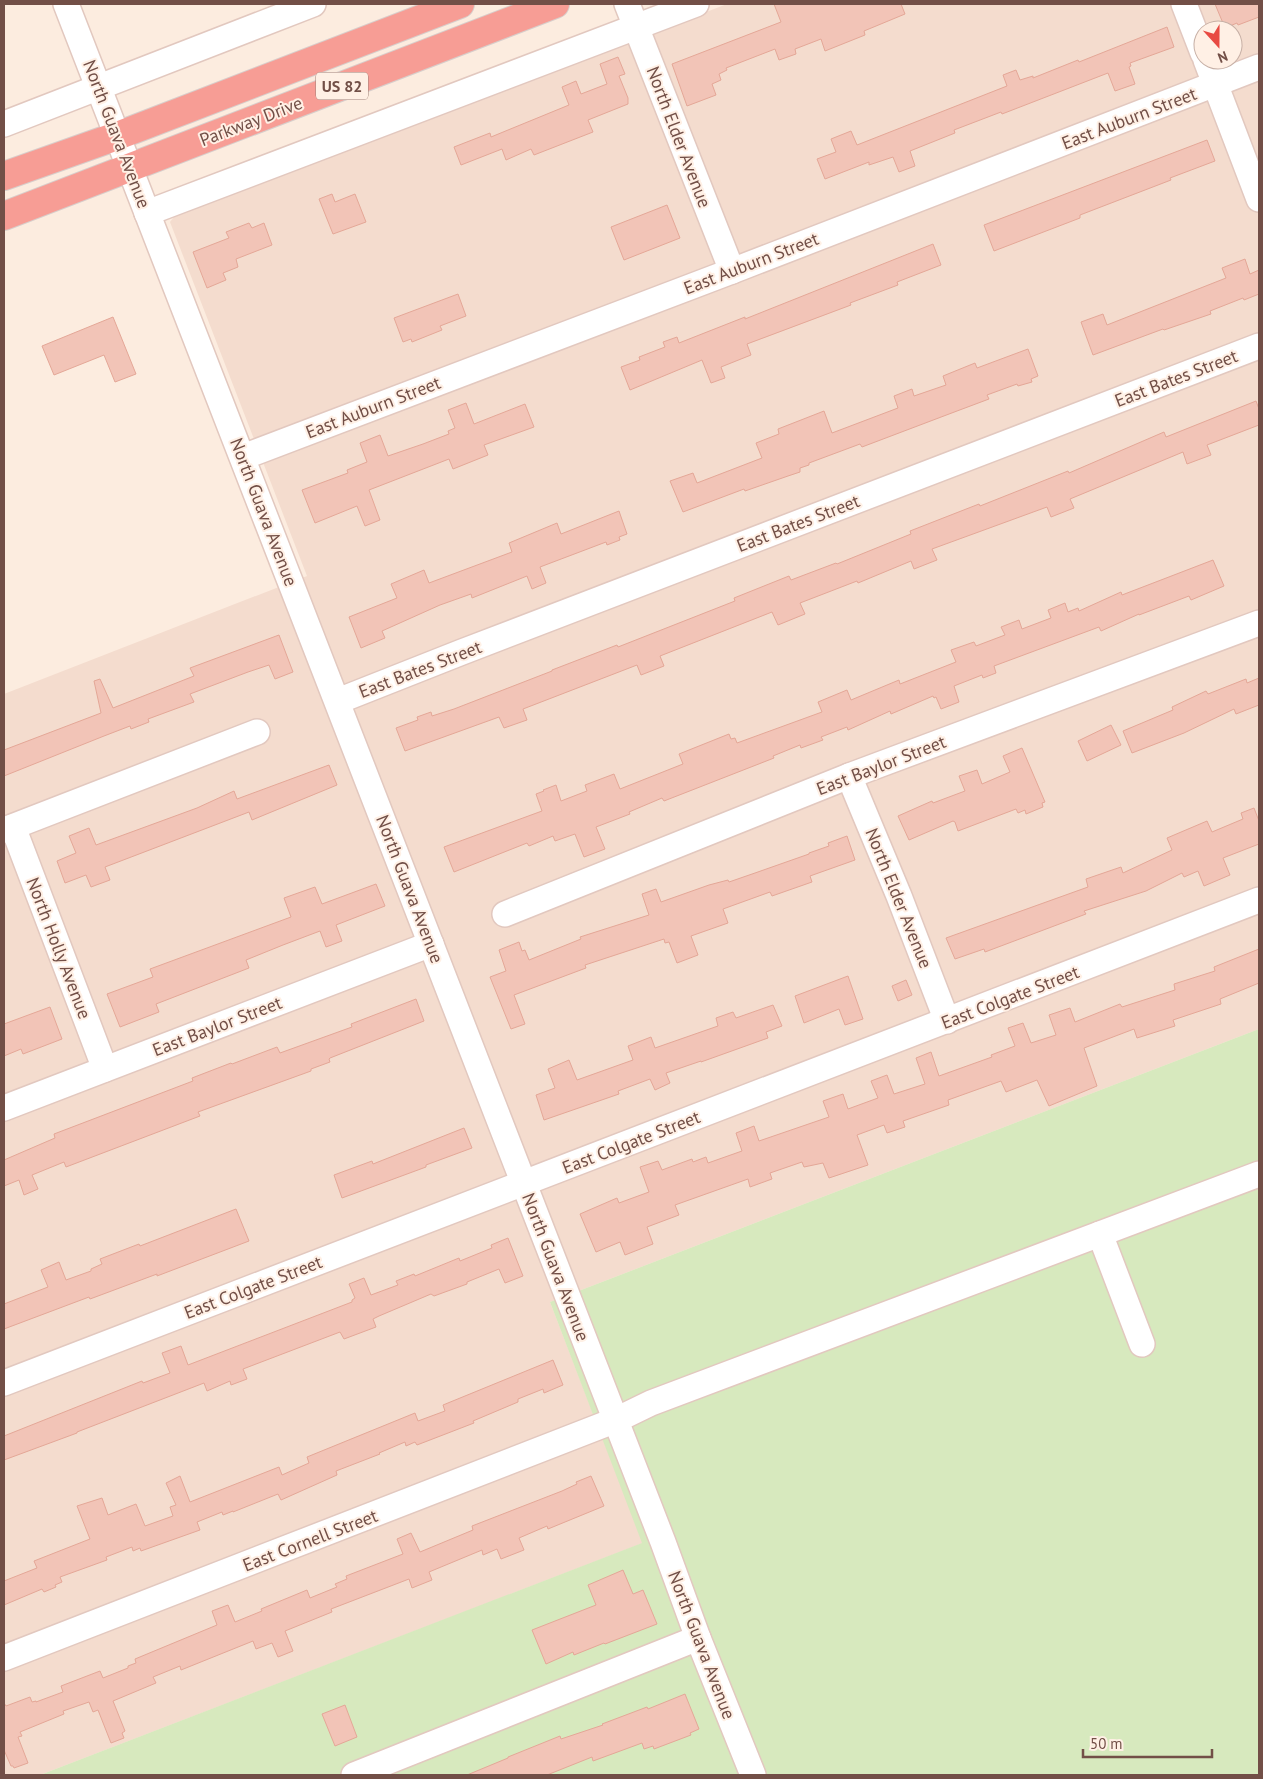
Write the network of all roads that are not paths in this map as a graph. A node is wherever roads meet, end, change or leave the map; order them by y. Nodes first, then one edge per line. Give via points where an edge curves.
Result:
1 (66, 4) edge
2 (313, 4) edge
3 (460, 4) edge
4 (555, 4) edge
5 (627, 4) edge
6 (696, 4) edge
7 (1184, 4) edge
8 (636, 27) junction
9 (1193, 27) edge
10 (1259, 67) edge
11 (1210, 70) edge
12 (1215, 84) junction
13 (98, 87) junction
14 (4, 124) edge
15 (117, 136) junction
16 (130, 168) junction
17 (4, 176) edge
18 (1259, 198) edge
19 (147, 213) junction
20 (4, 216) edge
21 (732, 271) junction
22 (1259, 346) edge
23 (242, 457) junction
24 (1259, 623) edge
25 (338, 701) junction
26 (257, 732) dead end
27 (849, 776) junction
28 (8, 828) edge
29 (1259, 900) edge
30 (505, 914) dead end
31 (431, 944) junction
32 (948, 1021) junction
33 (105, 1069) junction
34 (4, 1108) edge
35 (1259, 1174) edge
36 (524, 1183) junction
37 (1100, 1234) junction
38 (1142, 1344) dead end
39 (4, 1383) edge
40 (616, 1420) junction
41 (698, 1638) junction
42 (4, 1658) edge
43 (354, 1775) edge
44 (753, 1775) edge

1 - 13 street, North Guava Avenue
2 - 13 street
3 - 15 highway, Parkway Drive / US 82
4 - 16 highway, Parkway Drive / US 82
5 - 8 street, North Elder Avenue
6 - 8 street
7 - 9 street
8 - 19 street
8 - 21 street, North Elder Avenue
10 - 12 street, East Auburn Street
11 - 12 street
12 - 18 street
12 - 21 street, East Auburn Street
13 - 14 street
13 - 15 street, North Guava Avenue
15 - 16 street, North Guava Avenue
15 - 17 highway, Parkway Drive / US 82
16 - 19 street, North Guava Avenue
16 - 20 highway, Parkway Drive / US 82
19 - 23 street, North Guava Avenue
21 - 23 street, East Auburn Street
22 - 25 street, East Bates Street
23 - 25 street, North Guava Avenue
24 - 27 street, East Baylor Street
25 - 31 street, North Guava Avenue
26 - 28 street
27 - 30 street, East Baylor Street
27 - 32 street, North Elder Avenue
28 - 33 street, North Holly Avenue
29 - 32 street, East Colgate Street
31 - 33 street, East Baylor Street
31 - 36 street, North Guava Avenue
32 - 36 street, East Colgate Street
33 - 34 street, East Baylor Street
35 - 37 street, East Cornell Street
36 - 39 street, East Colgate Street
36 - 40 street, North Guava Avenue
37 - 38 street
37 - 40 street, East Cornell Street via 651,1403
40 - 41 street, North Guava Avenue
40 - 42 street, East Cornell Street
41 - 43 street
41 - 44 street, North Guava Avenue

